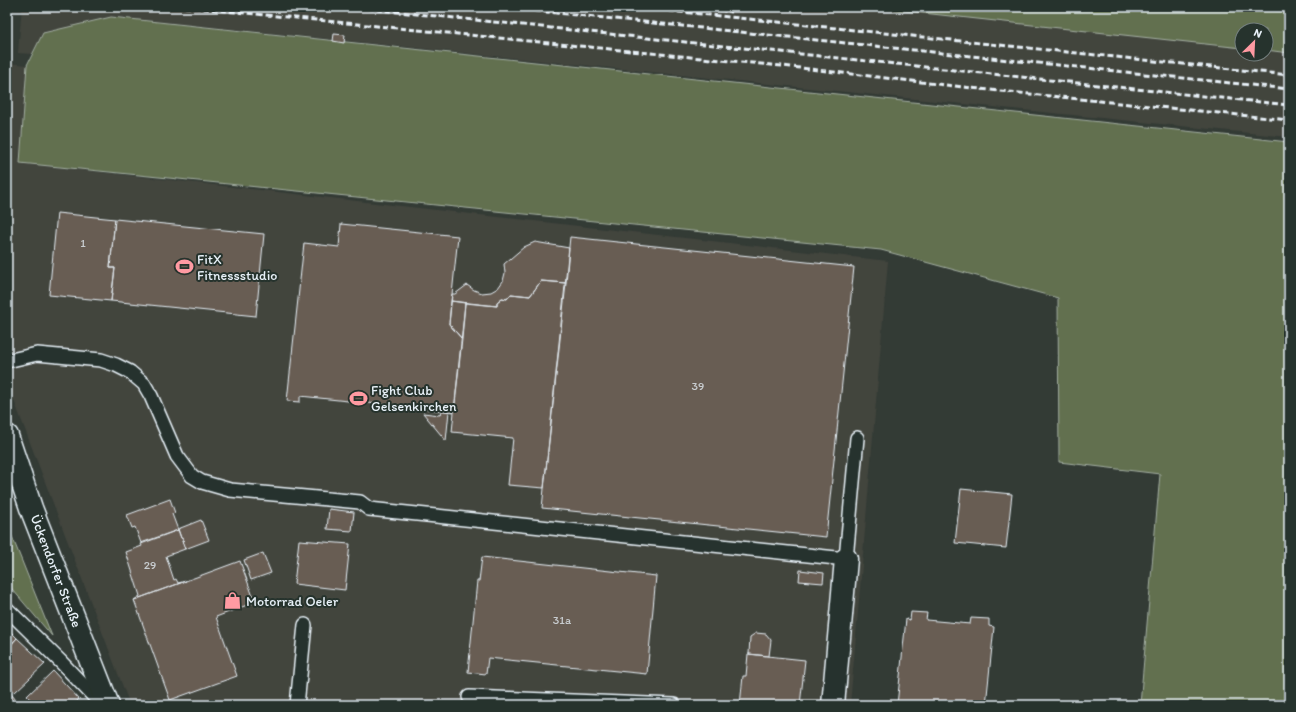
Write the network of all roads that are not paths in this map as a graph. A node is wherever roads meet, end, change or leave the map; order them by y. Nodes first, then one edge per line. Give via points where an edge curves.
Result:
1 (7, 361) edge
2 (7, 436) edge
3 (857, 438) dead end
4 (846, 560) junction
5 (7, 609) edge
6 (305, 625) dead end
7 (469, 697) dead end
8 (102, 705) edge
9 (108, 705) edge
10 (297, 705) edge
11 (674, 705) edge
12 (833, 705) edge

1 - 4 lane via 37,354 101,360 130,372 144,384 177,456 192,476 202,482 230,490 360,502 369,509
2 - 9 main road, Ückendorfer Straße via 31,508
3 - 4 lane
4 - 12 main road
5 - 8 lane
6 - 10 lane
7 - 11 lane

